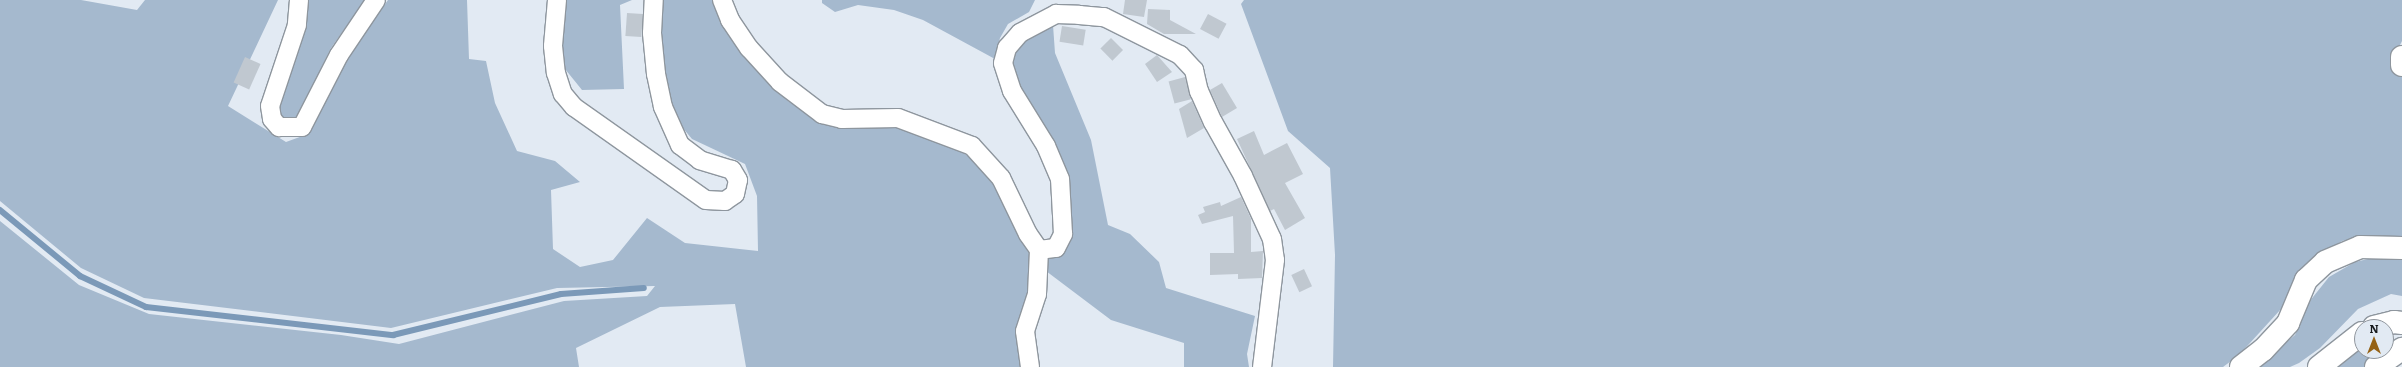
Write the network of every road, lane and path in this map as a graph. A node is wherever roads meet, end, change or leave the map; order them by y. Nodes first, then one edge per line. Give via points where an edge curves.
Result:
1 (299, 0) edge
2 (376, 0) edge
3 (557, 0) edge
4 (654, 0) edge
5 (722, 0) edge
6 (2402, 57) edge
7 (2402, 65) edge
8 (2402, 248) edge
9 (1039, 250) junction
10 (2354, 339) edge
11 (2402, 349) edge
12 (1030, 367) edge
13 (1262, 367) edge
14 (2241, 367) edge
15 (2319, 367) edge
16 (2376, 367) edge

1 - 2 street via 298,25 270,106 272,119 279,127 302,127 339,55
3 - 4 street via 553,46 556,73 563,94 574,107 706,200 725,201 735,194 738,180 732,170 700,160 680,145 663,107 656,74 652,33
5 - 9 street via 730,20 749,48 780,82 822,114 842,119 898,118 972,146 1001,178 1028,234
6 - 7 main road
8 - 14 main road via 2360,247 2325,262 2306,280 2288,323 2263,350
9 - 12 street via 1037,294 1025,331
9 - 13 street via 1056,248 1063,234 1060,179 1046,146 1012,91 1003,63 1007,48 1020,33 1056,14 1104,16 1180,55 1194,70 1199,91 1213,122 1265,220 1272,239 1275,260
10 - 15 main road
11 - 16 main road

